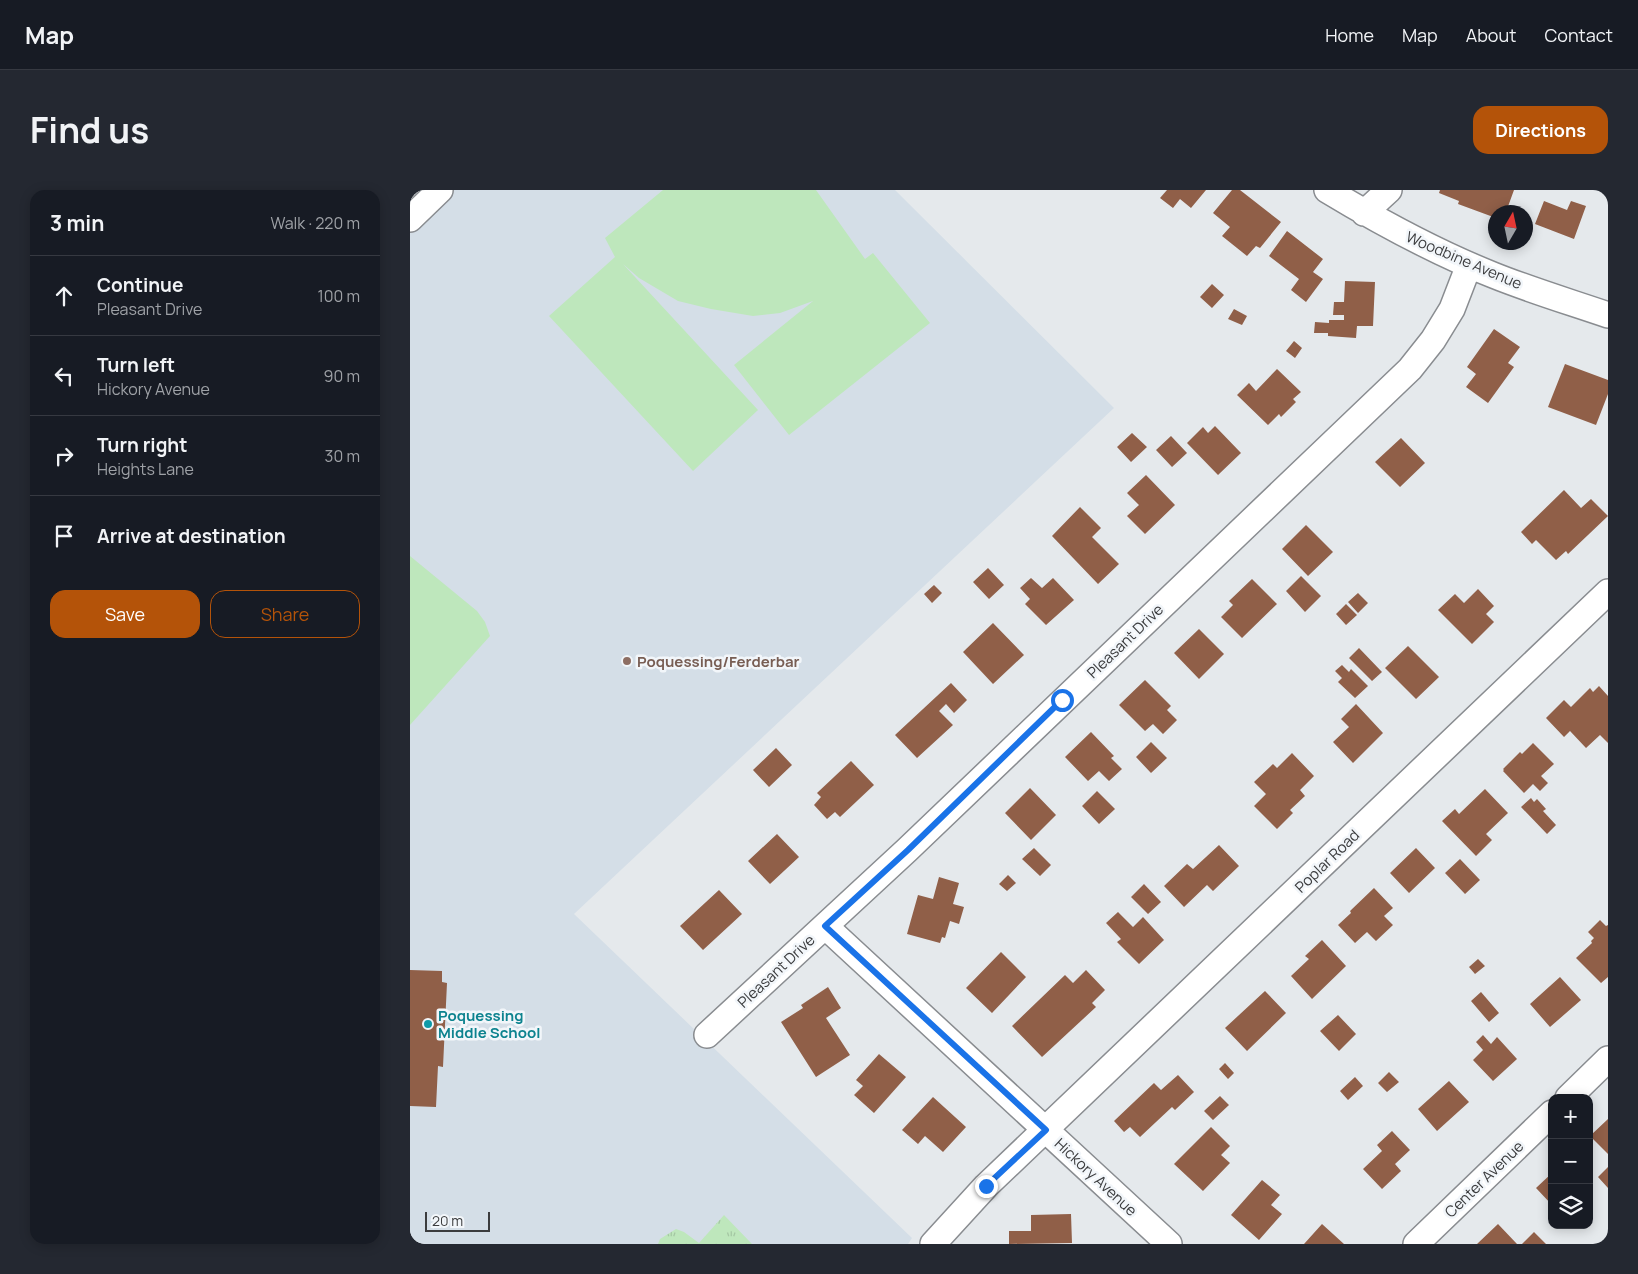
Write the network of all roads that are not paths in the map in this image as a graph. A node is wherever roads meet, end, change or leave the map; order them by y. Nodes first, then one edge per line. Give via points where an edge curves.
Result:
1 (440, 190) edge
2 (1327, 190) edge
3 (1389, 190) edge
4 (1364, 213) junction
5 (410, 219) edge
6 (1469, 265) junction
7 (1608, 315) edge
8 (1608, 592) edge
9 (825, 926) junction
10 (707, 1036) dead end
11 (1608, 1059) edge
12 (1572, 1094) edge
13 (1548, 1117) edge
14 (1046, 1130) junction
15 (933, 1244) edge
16 (1169, 1244) edge
17 (1416, 1244) edge

1 - 5 street
2 - 4 street, Woodbine Avenue
3 - 4 street
4 - 6 street, Woodbine Avenue via 1431,249
6 - 7 street, Woodbine Avenue
6 - 9 street, Pleasant Drive via 1452,308 1410,369
8 - 14 street, Poplar Road
9 - 10 street, Pleasant Drive
9 - 14 street, Hickory Avenue
11 - 12 street
13 - 17 street, Center Avenue
14 - 15 street, Poplar Road via 986,1186
14 - 16 street, Hickory Avenue

